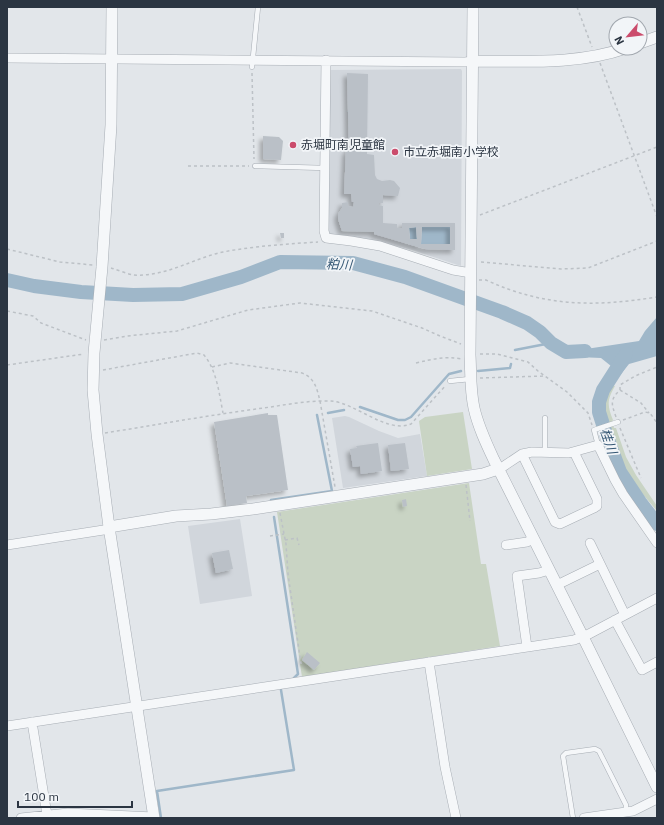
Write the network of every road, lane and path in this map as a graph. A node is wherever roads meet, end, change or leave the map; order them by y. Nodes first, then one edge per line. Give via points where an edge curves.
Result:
1 (112, 7) edge
2 (258, 7) edge
3 (473, 7) edge
4 (577, 7) edge
5 (608, 53) edge
6 (597, 56) junction
7 (7, 58) edge
8 (112, 59) junction
9 (326, 60) junction
10 (473, 61) junction
11 (252, 63) junction
12 (657, 147) edge
13 (634, 155) junction
14 (188, 166) dead end
15 (255, 166) junction
16 (325, 168) junction
17 (657, 217) edge
18 (470, 219) junction
19 (657, 241) edge
20 (320, 242) dead end
21 (7, 249) edge
22 (471, 262) junction
23 (101, 267) junction
24 (472, 278) junction
25 (657, 297) edge
26 (7, 312) edge
27 (95, 344) junction
28 (471, 352) junction
29 (416, 363) dead end
30 (7, 365) edge
31 (212, 367) junction
32 (657, 367) edge
33 (93, 371) junction
34 (546, 376) junction
35 (470, 379) junction
36 (450, 381) joint
37 (620, 390) junction
38 (320, 401) junction
39 (650, 413) junction
40 (223, 414) junction
41 (545, 418) dead end
42 (616, 422) junction
43 (657, 423) edge
44 (595, 430) junction
45 (97, 434) junction
46 (598, 445) junction
47 (545, 452) junction
48 (574, 452) junction
49 (522, 454) junction
50 (498, 469) junction
51 (641, 478) dead end
52 (465, 482) dead end
53 (337, 496) junction
54 (280, 510) dead end
55 (470, 521) dead end
56 (109, 528) junction
57 (284, 534) junction
58 (270, 536) dead end
59 (534, 539) junction
60 (285, 540) junction
61 (590, 543) dead end
62 (657, 543) edge
63 (7, 545) edge
64 (299, 545) dead end
65 (506, 545) dead end
66 (600, 564) junction
67 (549, 570) junction
68 (557, 585) junction
69 (657, 598) edge
70 (625, 615) junction
71 (615, 620) junction
72 (583, 637) junction
73 (527, 647) junction
74 (429, 662) junction
75 (657, 662) edge
76 (301, 664) dead end
77 (137, 705) junction
78 (32, 722) junction
79 (7, 726) edge
80 (657, 787) edge
81 (657, 799) edge
82 (626, 812) junction
83 (47, 814) junction
84 (154, 817) edge
85 (21, 818) edge
86 (456, 818) edge
87 (573, 818) edge
88 (584, 818) edge

1 - 8 street
2 - 11 lane
3 - 10 street
4 - 6 path
5 - 6 street
6 - 10 street
6 - 13 path
7 - 8 street
8 - 11 street
8 - 23 street via 111,125
9 - 10 street
9 - 11 street
9 - 16 street
10 - 18 street
11 - 15 path
12 - 13 path
13 - 17 path
13 - 18 path
14 - 15 path
15 - 16 lane
16 - 24 street via 326,238 380,246
18 - 22 street
19 - 22 path via 588,268 561,269
20 - 23 path via 281,244 226,252 169,270 135,275
21 - 23 path via 60,262
22 - 24 street
23 - 27 street
24 - 25 path via 486,280 533,297 579,304 604,304
24 - 28 street
26 - 27 path via 33,316 41,323
27 - 28 path via 127,336 177,331 248,310 300,303 372,311 422,328
27 - 30 path via 70,355
27 - 33 street
28 - 29 path
28 - 34 path via 497,354 528,362
28 - 35 street
31 - 33 path via 204,355 197,354
31 - 38 path via 230,363 302,373 312,379
31 - 40 path
32 - 37 path via 620,385
33 - 45 street
34 - 35 path
34 - 44 path via 588,413
35 - 36 lane
35 - 50 street via 477,419
36 - 38 path via 411,424 404,427 387,423 339,402
37 - 39 path via 641,402
37 - 42 path via 612,401
38 - 40 path
38 - 53 path
39 - 42 path via 645,412
39 - 43 path
40 - 45 path
41 - 47 lane
42 - 44 lane
42 - 51 path
44 - 46 lane
45 - 56 street
46 - 48 street
46 - 62 street via 622,494
47 - 48 street
47 - 49 street
48 - 49 street via 597,506 560,524 555,522
49 - 50 street
50 - 53 street via 483,474
50 - 59 street
52 - 55 path
53 - 56 street via 211,514 154,519
54 - 57 path
56 - 63 street
56 - 77 street
57 - 58 path
57 - 60 path
59 - 65 street
59 - 67 street
60 - 64 path via 298,538
60 - 76 path
61 - 66 street
66 - 68 street
66 - 70 street
67 - 68 street
67 - 73 street via 517,576
68 - 72 street
69 - 70 street
70 - 71 street
71 - 72 street
71 - 75 street via 642,670
72 - 73 street
72 - 80 street
73 - 74 street
74 - 77 street
74 - 86 street
77 - 78 street
77 - 84 street
78 - 79 street
78 - 83 street
81 - 82 street
82 - 87 lane via 626,805 599,751 594,749 566,753 564,756
82 - 88 street
83 - 84 street
83 - 85 street

